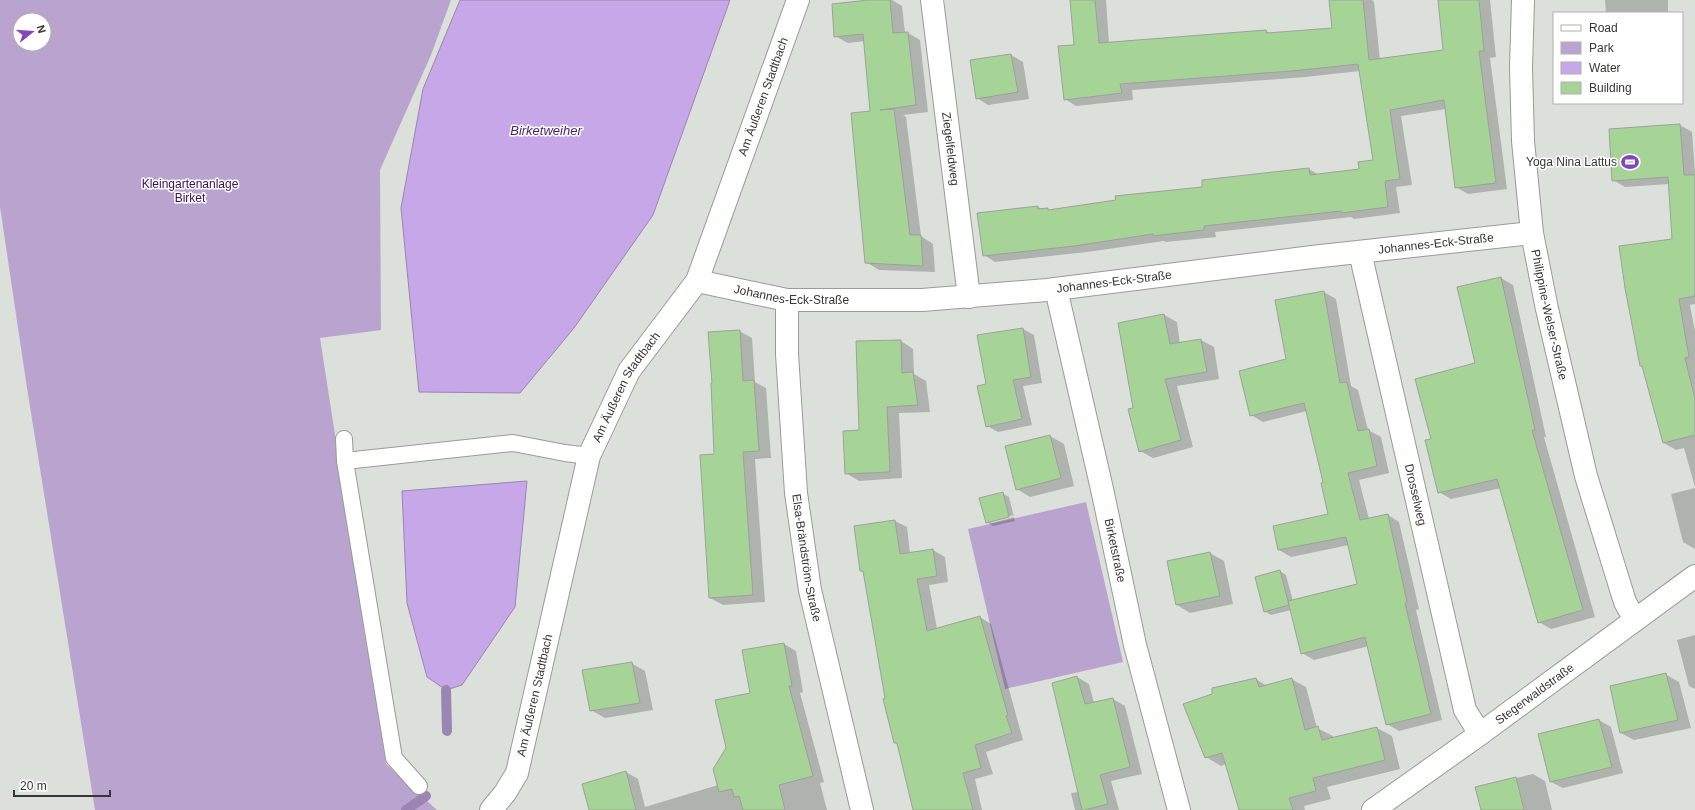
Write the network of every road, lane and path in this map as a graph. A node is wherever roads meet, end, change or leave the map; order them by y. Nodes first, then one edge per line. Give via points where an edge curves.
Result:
1 (798, 0) edge
2 (932, 0) edge
3 (1523, 0) edge
4 (1532, 233) junction
5 (1360, 252) junction
6 (697, 281) junction
7 (1056, 289) junction
8 (968, 297) junction
9 (787, 300) junction
10 (344, 439) dead end
11 (589, 456) junction
12 (346, 461) junction
13 (1695, 576) edge
14 (1635, 620) junction
15 (1480, 734) junction
16 (419, 786) dead end
17 (508, 801) edge
18 (491, 810) edge
19 (862, 810) edge
20 (1179, 810) edge
21 (1373, 810) edge

1 - 6 street, Am Äußeren Stadtbach
2 - 8 street, Ziegelfeldweg
3 - 4 street, Philippine-Welser-Straße via 1523,141
4 - 5 street, Johannes-Eck-Straße
4 - 14 street, Philippine-Welser-Straße via 1546,309 1586,476 1625,602
5 - 7 street, Johannes-Eck-Straße
5 - 15 street, Drosselweg via 1465,710
6 - 9 street, Johannes-Eck-Straße
6 - 11 street, Am Äußeren Stadtbach via 629,371
7 - 8 street, Johannes-Eck-Straße
7 - 20 street, Birketstraße via 1135,645
8 - 9 street, Johannes-Eck-Straße via 922,300
9 - 19 street, Elsa-Brändström-Straße via 787,354 796,493 810,590
10 - 12 lane
11 - 12 lane via 513,443
11 - 17 street, Am Äußeren Stadtbach via 517,773
12 - 16 lane via 394,758
13 - 14 street, Stegerwaldstraße
14 - 15 street, Stegerwaldstraße
15 - 21 street, Stegerwaldstraße
17 - 18 street, Am Äußeren Stadtbach

